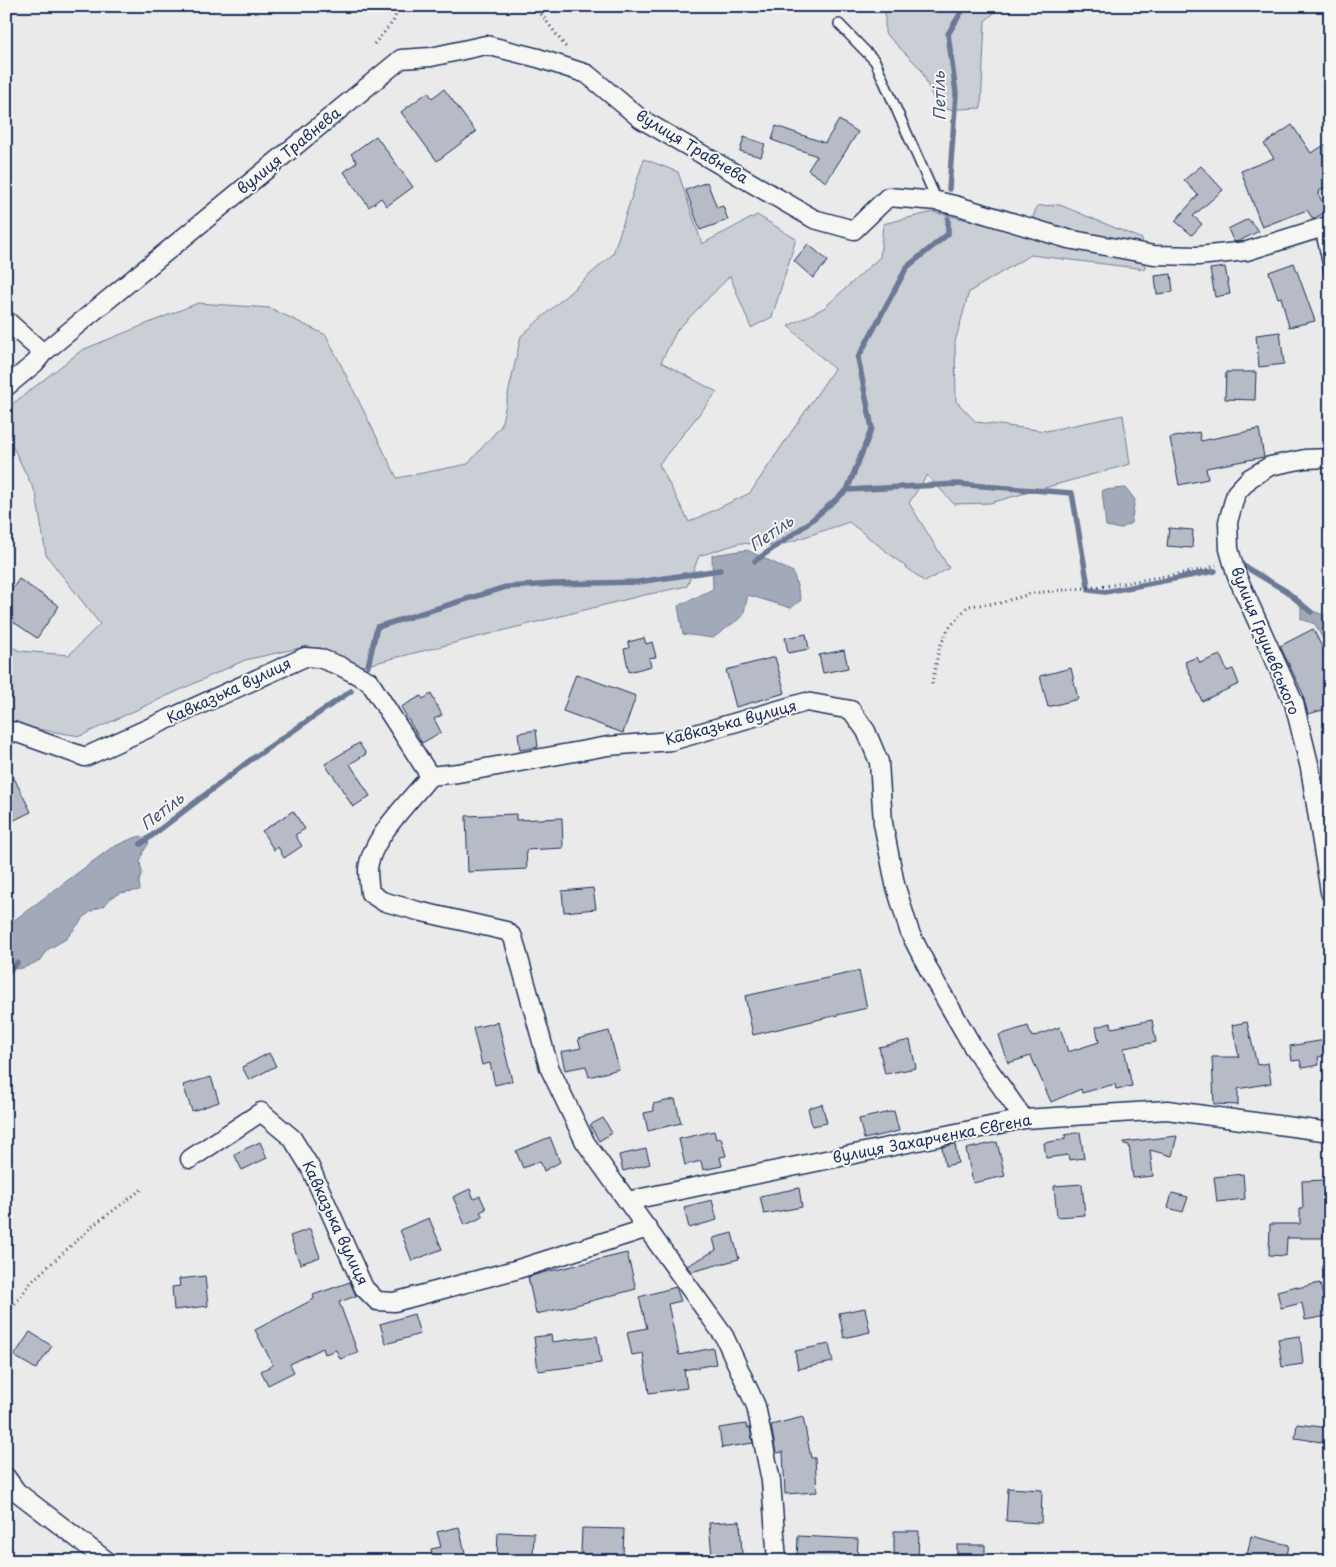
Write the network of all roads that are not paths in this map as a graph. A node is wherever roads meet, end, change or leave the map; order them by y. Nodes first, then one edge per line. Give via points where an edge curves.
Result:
1 (839, 24) dead end
2 (937, 201) junction
3 (1325, 227) edge
4 (1330, 275) edge
5 (6, 320) edge
6 (43, 353) junction
7 (6, 387) edge
8 (1330, 458) edge
9 (8, 730) edge
10 (430, 776) junction
11 (1330, 892) edge
12 (1024, 1119) junction
13 (1330, 1132) edge
14 (190, 1159) dead end
15 (627, 1201) junction
16 (648, 1228) junction
17 (6, 1477) edge
18 (107, 1561) edge
19 (777, 1561) edge

1 - 2 lane via 875,61
2 - 3 street, вулиця Травнева via 1068,239 1154,255 1198,256 1247,251
2 - 6 street, вулиця Травнева via 888,197 854,230 814,219 641,119 587,74 486,45 431,57 402,59
3 - 4 lane
5 - 6 street
6 - 7 street, вулиця Травнева
8 - 11 street, вулиця Грушевського via 1270,466 1250,478 1236,493 1228,522 1229,549 1236,574 1294,702 1310,768
9 - 10 street, Кавказька вулиця via 85,757 305,657 319,658 369,681
10 - 12 street, Кавказька вулиця via 608,746 671,742 806,702 852,710 866,731 879,762 883,823 894,884 910,933 973,1047
10 - 15 street via 382,834 373,851 368,868 370,893 382,901 506,931 513,937 549,1067 586,1142
12 - 13 street, вулиця Захарченка Євгена via 1167,1110
12 - 15 street, вулиця Захарченка Євгена
14 - 16 street, Кавказька вулиця via 261,1112 292,1138 310,1167 364,1288 377,1301 394,1302 505,1273
15 - 16 street
16 - 19 street via 724,1336 756,1406 770,1481
17 - 18 street via 17,1492

